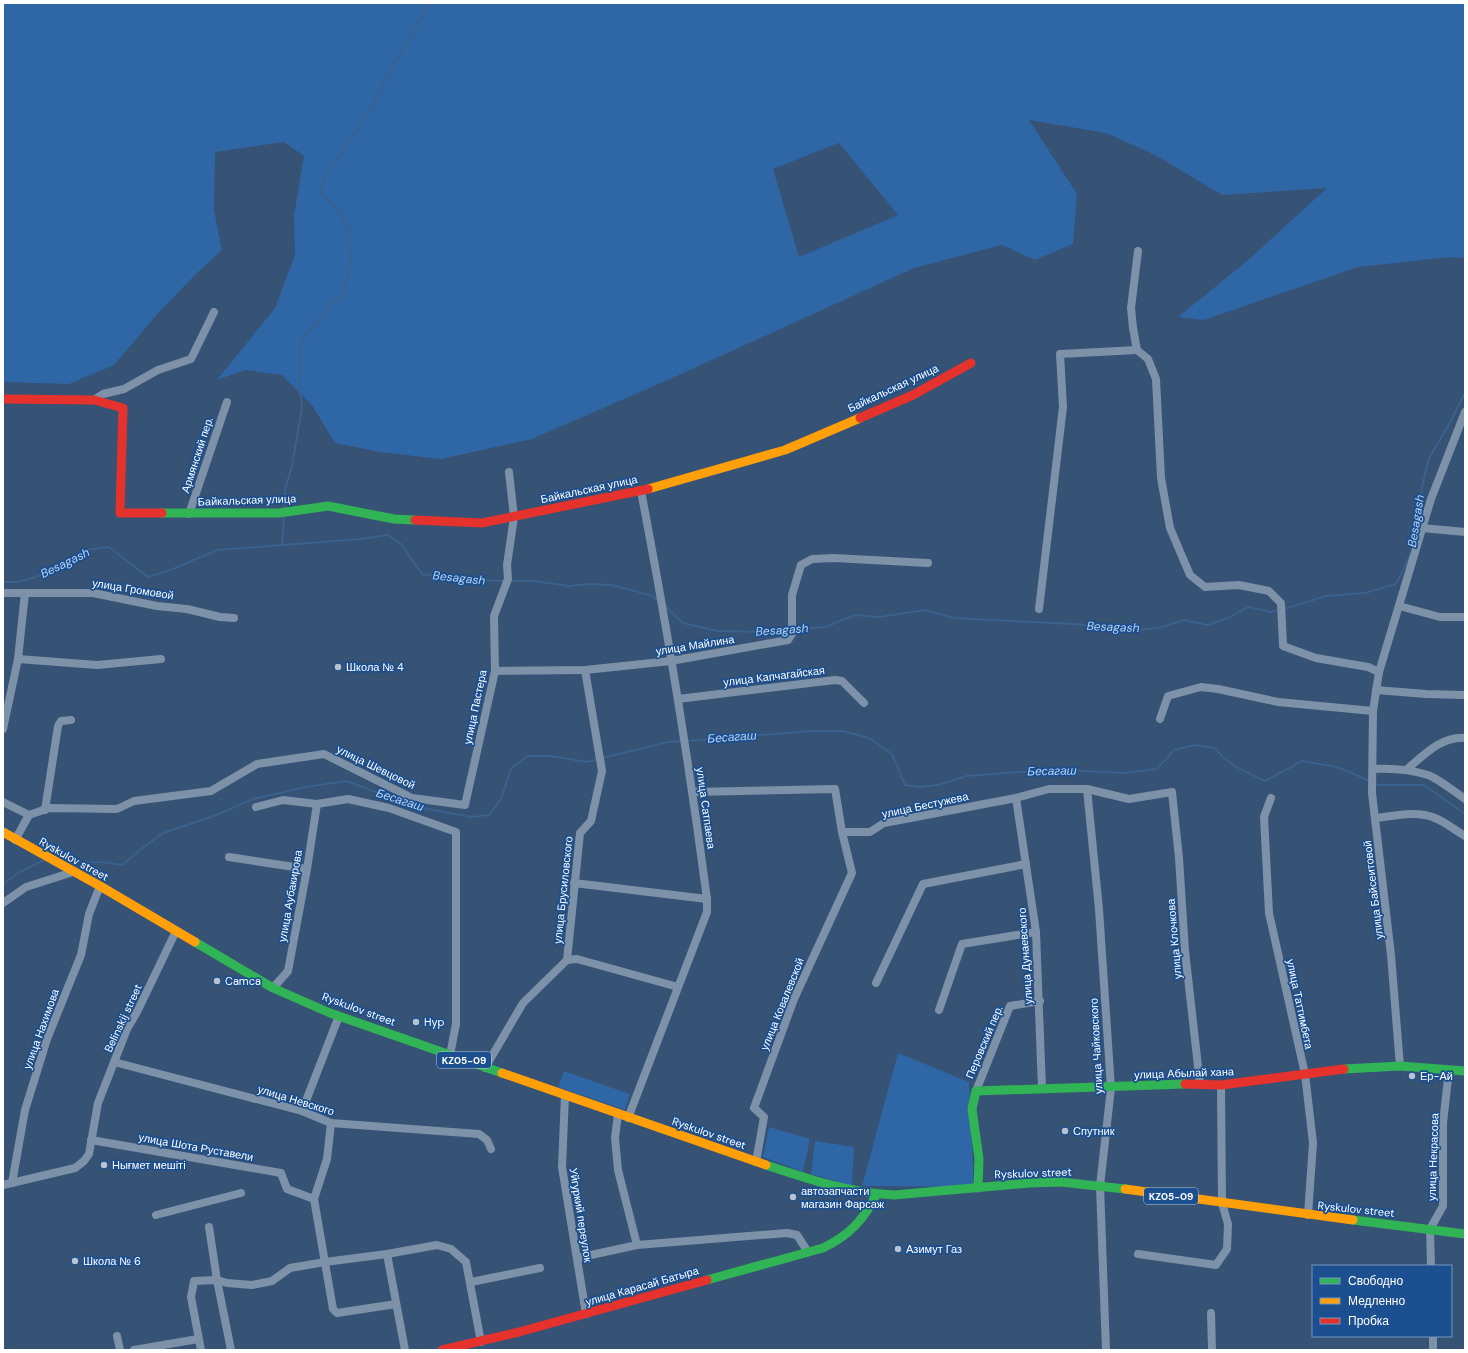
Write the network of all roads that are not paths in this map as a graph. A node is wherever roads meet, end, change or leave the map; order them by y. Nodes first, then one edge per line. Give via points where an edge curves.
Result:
1 (1138, 251) dead end
2 (214, 312) dead end
3 (1137, 350) junction
4 (972, 363) dead end
5 (3, 398) edge
6 (94, 400) junction
7 (226, 402) dead end
8 (1465, 412) edge
9 (509, 472) dead end
10 (641, 491) junction
11 (189, 514) junction
12 (514, 517) junction
13 (1422, 528) junction
14 (1465, 532) edge
15 (928, 563) dead end
16 (3, 593) edge
17 (25, 593) junction
18 (1399, 606) junction
19 (1040, 609) dead end
20 (1465, 617) edge
21 (234, 618) dead end
22 (18, 659) junction
23 (161, 659) dead end
24 (671, 661) junction
25 (585, 670) junction
26 (495, 671) junction
27 (1379, 672) junction
28 (3, 690) edge
29 (12, 690) junction
30 (1376, 690) junction
31 (1465, 695) edge
32 (678, 699) junction
33 (864, 703) dead end
34 (1373, 711) junction
35 (1160, 719) dead end
36 (71, 720) dead end
37 (3, 729) edge
38 (1465, 738) edge
39 (1406, 770) junction
40 (1373, 772) junction
41 (1087, 789) junction
42 (693, 792) junction
43 (1172, 792) joint
44 (1016, 798) junction
45 (1271, 798) dead end
46 (1465, 799) edge
47 (3, 802) edge
48 (317, 804) junction
49 (465, 805) joint
50 (256, 807) dead end
51 (45, 810) junction
52 (29, 815) junction
53 (1375, 818) junction
54 (3, 832) edge
55 (842, 832) junction
56 (1465, 836) edge
57 (15, 840) junction
58 (229, 857) dead end
59 (1026, 864) junction
60 (307, 869) junction
61 (73, 872) junction
62 (574, 883) junction
63 (100, 886) junction
64 (707, 899) junction
65 (3, 903) edge
66 (176, 931) junction
67 (1036, 932) junction
68 (567, 960) junction
69 (876, 983) dead end
70 (678, 987) junction
71 (273, 988) junction
72 (1040, 1001) junction
73 (939, 1010) dead end
74 (339, 1016) junction
75 (450, 1055) junction
76 (114, 1062) junction
77 (1400, 1066) junction
78 (485, 1068) junction
79 (1449, 1070) junction
80 (1465, 1071) edge
81 (1304, 1074) junction
82 (1200, 1084) junction
83 (1221, 1085) junction
84 (1111, 1088) junction
85 (1042, 1089) junction
86 (976, 1091) junction
87 (565, 1096) junction
88 (302, 1111) junction
89 (618, 1114) junction
90 (628, 1118) junction
91 (331, 1123) junction
92 (91, 1140) junction
93 (491, 1149) dead end
94 (756, 1162) junction
95 (12, 1183) junction
96 (3, 1185) edge
97 (1100, 1186) junction
98 (978, 1188) junction
99 (241, 1193) dead end
100 (876, 1195) junction
101 (314, 1199) junction
102 (1222, 1203) junction
103 (156, 1215) dead end
104 (1308, 1215) junction
105 (210, 1227) dead end
106 (1430, 1229) junction
107 (1465, 1234) edge
108 (637, 1245) junction
109 (808, 1252) junction
110 (387, 1254) junction
111 (1138, 1254) dead end
112 (577, 1258) junction
113 (325, 1262) junction
114 (1431, 1265) edge
115 (540, 1268) dead end
116 (217, 1280) junction
117 (471, 1282) junction
118 (396, 1304) junction
119 (1211, 1313) dead end
120 (586, 1314) junction
121 (117, 1336) dead end
122 (1433, 1337) edge
123 (198, 1339) junction
124 (481, 1342) junction
125 (120, 1350) edge
126 (134, 1350) edge
127 (200, 1350) edge
128 (231, 1350) edge
129 (405, 1350) edge
130 (442, 1350) edge
131 (1106, 1350) edge
132 (1212, 1350) edge
133 (1433, 1350) edge

1 - 3 street via 1131,308
2 - 6 street via 191,359 158,370 124,389 103,394
3 - 19 street via 1060,354 1063,407
3 - 27 street via 1148,359 1156,379 1162,478 1170,528 1190,575 1205,587 1239,585 1269,591 1282,603 1283,646 1316,658 1368,667
4 - 10 main road, Байкальская улица via 912,394 785,450
5 - 6 main road
6 - 11 main road, Байкальская улица via 123,408 120,513
7 - 11 street, Армянский пер.
8 - 13 street, улица Байсеитовой
9 - 12 street, улица Пастера
10 - 12 main road, Байкальская улица
10 - 24 street, улица Сатпаева
11 - 12 main road, Байкальская улица via 279,513 328,506 394,519 482,523
12 - 26 street, улица Пастера via 506,566 508,579 494,616
13 - 14 street
13 - 18 street, улица Байсеитовой
15 - 24 street, улица Майлина via 812,559 801,565 792,595 792,634 788,640
16 - 17 street, улица Громовой
17 - 21 street, улица Громовой via 94,593
17 - 22 street
18 - 20 street via 1440,617
18 - 27 street, улица Байсеитовой
22 - 23 street via 97,665
22 - 29 street
24 - 25 street, улица Майлина
24 - 32 street, улица Сатпаева
25 - 26 street, улица Майлина
25 - 62 street, улица Брусиловского via 602,771 591,821 580,833
26 - 49 street, улица Пастера
27 - 30 street, улица Байсеитовой
28 - 29 street
29 - 37 street
30 - 31 street
30 - 34 street, улица Байсеитовой
32 - 33 street, улица Капчагайская via 835,680 842,681
32 - 42 street, улица Сатпаева
34 - 35 street via 1278,702 1201,687 1168,696
34 - 40 street, улица Байсеитовой
36 - 51 street via 61,721 58,726
38 - 39 street via 1446,740
39 - 40 street via 1392,768
39 - 46 street via 1430,776
40 - 53 street, улица Байсеитовой
41 - 43 street, улица Бестужева via 1129,799
41 - 44 street, улица Бестужева via 1049,789
41 - 84 street, улица Чайковского via 1099,909
42 - 55 street via 835,789
42 - 64 street, улица Сатпаева
43 - 82 street, улица Клочкова via 1185,951
44 - 55 street, улица Бестужева via 884,823 870,832
44 - 59 street, улица Дунаевского
45 - 81 street, улица Таттимбета via 1264,817 1269,913
47 - 52 street
48 - 50 street via 283,800
48 - 60 street, улица Аубакирова
48 - 75 street via 348,799 390,808 456,832 456,1024
49 - 51 street, улица Шевцовой via 412,798 324,754 257,764 212,792 134,802 117,809
51 - 52 street, улица Шевцовой
52 - 57 street
53 - 56 street via 1425,814
53 - 77 street, улица Байсеитовой via 1392,955
54 - 57 main road, Ryskulov street / KZ05-09
55 - 94 street, улица Ковалевской via 852,873 794,999 754,1108 764,1117
57 - 61 main road, Ryskulov street / KZ05-09
58 - 60 street
59 - 67 street, улица Дунаевского
59 - 69 street via 923,884
60 - 71 street, улица Аубакирова via 288,971
61 - 63 main road, Ryskulov street / KZ05-09
61 - 65 street via 26,887
62 - 64 street
62 - 68 street, улица Брусиловского
63 - 66 main road, Ryskulov street / KZ05-09
63 - 95 street, улица Нахимова via 89,914 81,955 47,1039 26,1110
64 - 70 street, улица Сатпаева via 707,912
66 - 71 main road, Ryskulov street / KZ05-09
66 - 76 street, Belinskij street via 127,1029
67 - 72 street, улица Дунаевского
67 - 73 street via 962,944
68 - 70 street via 577,959
68 - 78 street, улица Брусиловского via 523,1003
70 - 90 street, улица Сатпаева
71 - 74 main road, Ryskulov street / KZ05-09
72 - 85 street, улица Дунаевского
72 - 86 street, Перовский пер. via 1010,1006
74 - 75 main road, Ryskulov street / KZ05-09
74 - 88 street
75 - 78 main road, Ryskulov street / KZ05-09
76 - 88 street, улица Невского
76 - 92 street, Belinskij street via 98,1103
77 - 79 main road, улица Абылай хана
77 - 81 main road, улица Абылай хана
78 - 87 main road, Ryskulov street / KZ05-09
79 - 80 main road, улица Абылай хана
79 - 106 street, улица Некрасова via 1444,1123 1443,1206
81 - 83 main road, улица Абылай хана
81 - 104 street, улица Таттимбета via 1313,1143
82 - 83 main road, улица Абылай хана
82 - 84 main road, улица Абылай хана
83 - 102 street
84 - 85 main road, улица Абылай хана
84 - 97 street, улица Чайковского
85 - 86 main road, улица Абылай хана
86 - 98 main road via 972,1109 978,1159
87 - 89 main road, Ryskulov street / KZ05-09
87 - 112 street, Уйгуркий переулок via 562,1167
88 - 91 street, улица Невского
89 - 90 main road, Ryskulov street / KZ05-09
89 - 108 street via 618,1170
90 - 94 main road, Ryskulov street / KZ05-09
91 - 93 street, улица Невского via 479,1134 487,1140
91 - 101 street via 327,1159
92 - 95 street via 89,1154 84,1162 75,1168
92 - 101 street, улица Шота Руставели via 280,1173 287,1189
94 - 100 main road, Ryskulov street / KZ05-09 via 848,1190
95 - 96 street
97 - 98 main road, Ryskulov street / KZ05-09 via 1061,1182
97 - 102 main road, Ryskulov street / KZ05-09
97 - 131 street, улица Чайковского
98 - 100 main road, Ryskulov street / KZ05-09
99 - 103 street
100 - 109 main road, улица Карасай Батыра via 871,1208 846,1236 823,1248
101 - 113 street
102 - 104 main road, Ryskulov street / KZ05-09
102 - 111 street via 1228,1224 1227,1249 1216,1265
104 - 106 main road, Ryskulov street / KZ05-09
105 - 116 street
106 - 107 main road, Ryskulov street / KZ05-09
106 - 114 street
108 - 109 street via 787,1233 797,1235
108 - 112 street
109 - 120 main road, улица Карасай Батыра
110 - 113 street
110 - 117 street via 437,1245 451,1249 466,1262
110 - 118 street
112 - 120 street, Уйгуркий переулок
113 - 116 street via 290,1268 272,1281 252,1285 227,1284
113 - 118 street via 333,1309 337,1313
115 - 117 street
116 - 123 street via 194,1281 191,1297
116 - 128 street
117 - 124 street
118 - 129 street
119 - 132 street
120 - 124 main road, улица Карасай Батыра
121 - 125 street
122 - 133 street
123 - 126 street
123 - 127 street
124 - 130 main road, улица Карасай Батыра

